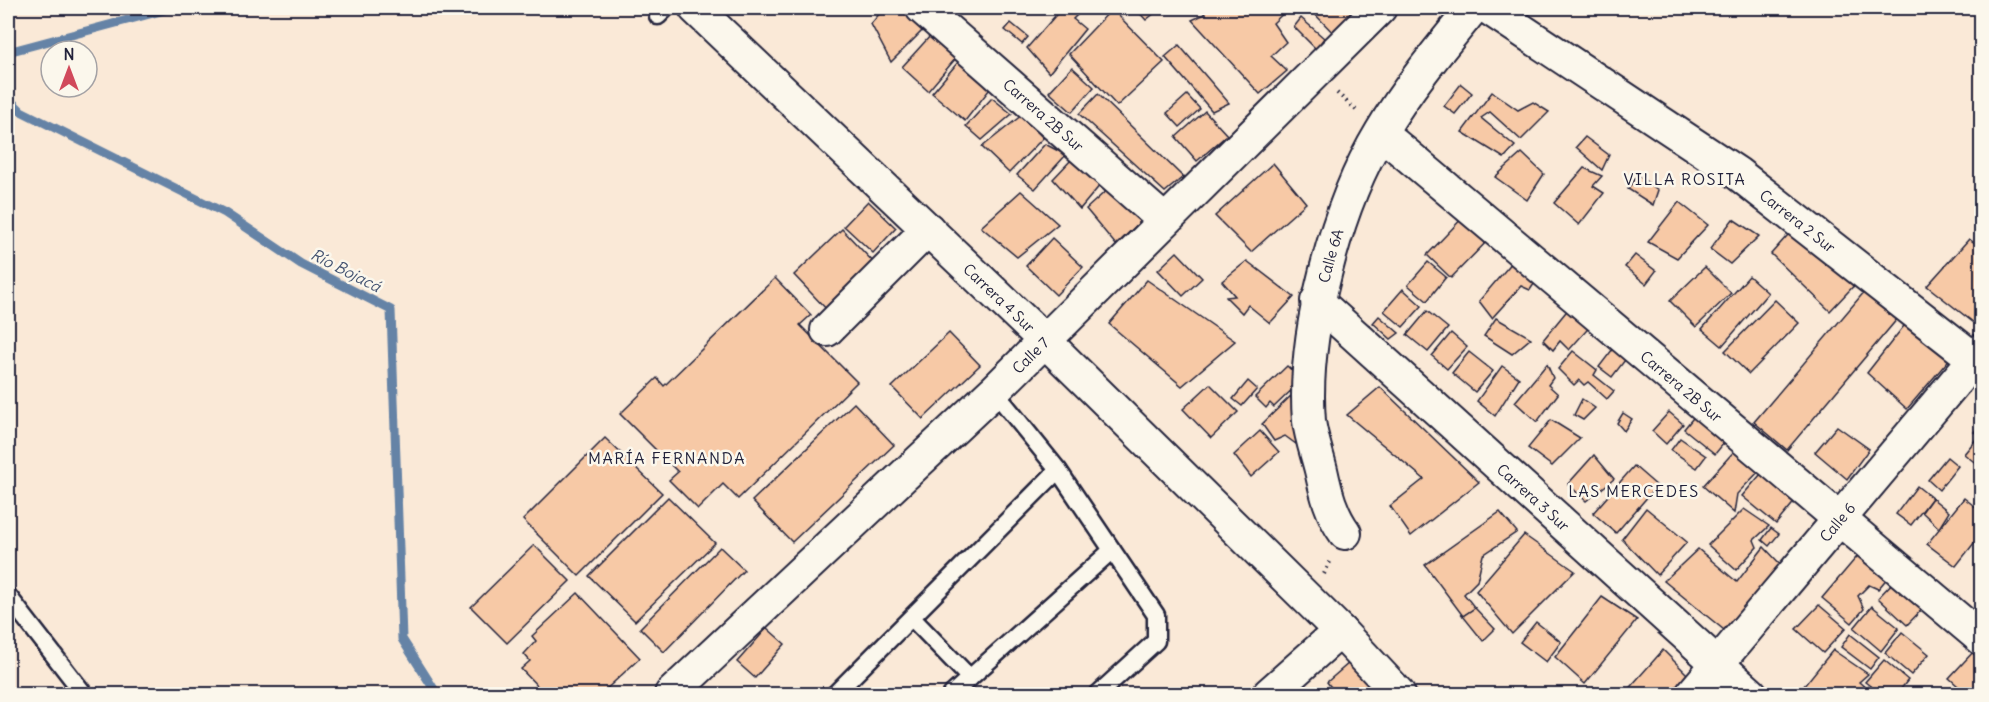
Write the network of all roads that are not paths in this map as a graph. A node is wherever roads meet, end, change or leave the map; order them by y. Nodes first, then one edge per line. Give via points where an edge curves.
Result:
1 (695, 8) edge
2 (922, 8) edge
3 (1380, 8) edge
4 (1473, 8) edge
5 (1488, 8) edge
6 (1381, 133) junction
7 (1165, 221) junction
8 (928, 229) junction
9 (1317, 301) junction
10 (827, 330) dead end
11 (1045, 341) junction
12 (1979, 358) edge
13 (994, 391) junction
14 (1058, 470) junction
15 (1839, 519) junction
16 (1345, 533) road end
17 (1112, 550) junction
18 (8, 596) edge
19 (912, 618) junction
20 (1340, 632) junction
21 (1982, 639) edge
22 (1718, 664) junction
23 (970, 678) junction
24 (84, 694) edge
25 (671, 694) edge
26 (836, 694) edge
27 (952, 694) edge
28 (1098, 694) edge
29 (1269, 694) edge
30 (1400, 694) edge
31 (1692, 694) edge
32 (1751, 694) edge

1 - 8 street, Carrera 4 Sur
2 - 7 street, Carrera 2B Sur
3 - 7 street, Calle 7
4 - 6 street, Calle 6A via 1436,53
5 - 12 street, Carrera 2 Sur via 1737,173
6 - 9 street, Calle 6A via 1353,193
6 - 15 street, Carrera 2B Sur
7 - 11 street, Calle 7
8 - 10 street
8 - 11 street, Carrera 4 Sur
9 - 16 street, Calle 6A via 1309,370 1309,422 1328,502
9 - 22 street, Carrera 3 Sur
11 - 13 street, Calle 7
11 - 20 street, Carrera 4 Sur
12 - 15 street, Calle 6
13 - 14 lane
13 - 25 street, Calle 7
14 - 17 lane
14 - 19 lane
15 - 21 street, Carrera 2B Sur
15 - 22 street, Calle 6
17 - 23 lane
17 - 28 lane via 1156,615 1156,641
18 - 24 lane
19 - 23 lane
19 - 26 lane
20 - 29 street
20 - 30 street, Carrera 4 Sur
22 - 31 street, Calle 6
22 - 32 street, Carrera 3 Sur
23 - 27 lane

